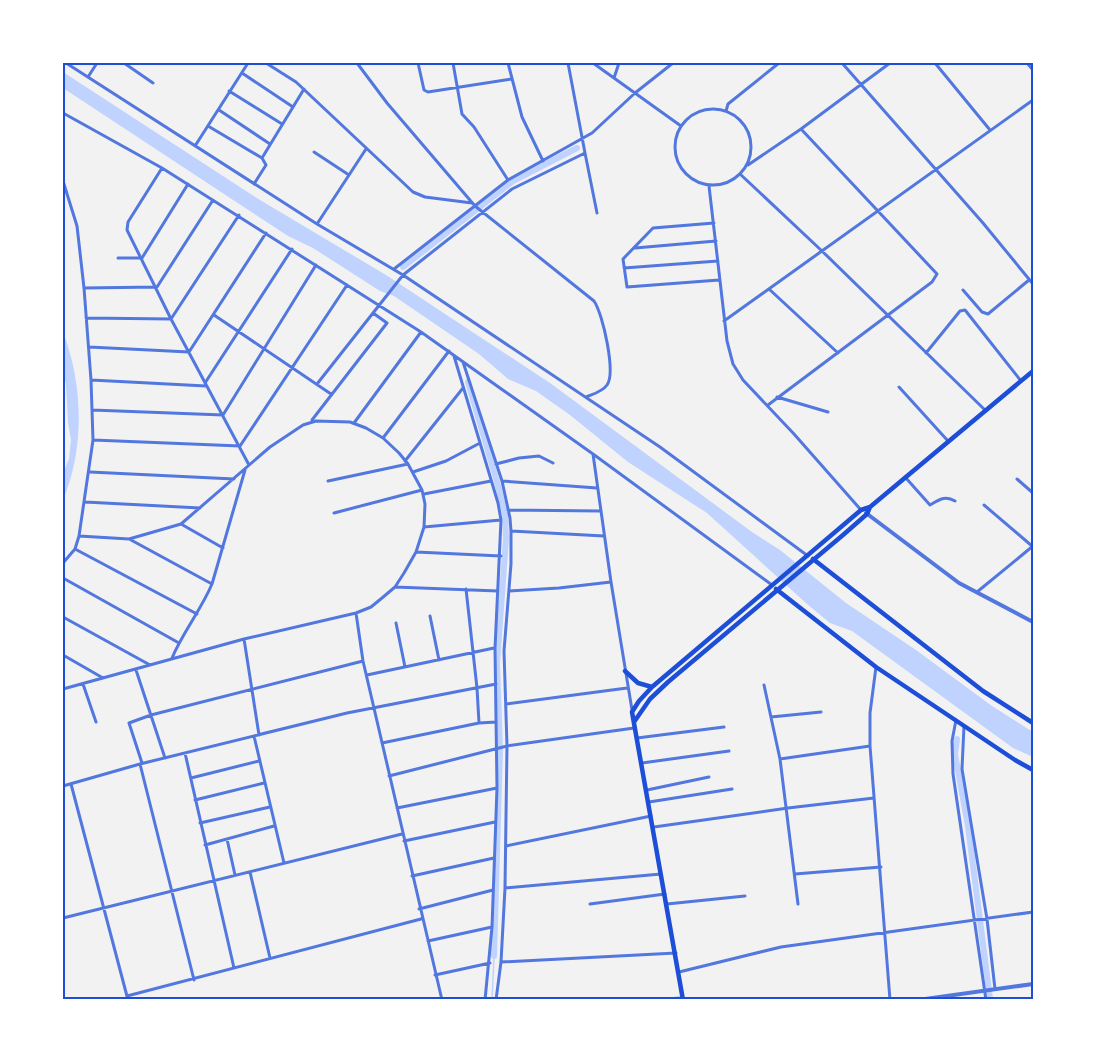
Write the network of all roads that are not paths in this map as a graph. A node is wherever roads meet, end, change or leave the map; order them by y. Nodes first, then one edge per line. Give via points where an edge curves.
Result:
1 (66, 63) edge
2 (97, 63) edge
3 (124, 63) edge
4 (248, 63) edge
5 (266, 63) edge
6 (357, 63) edge
7 (418, 63) edge
8 (453, 63) edge
9 (508, 63) edge
10 (568, 63) edge
11 (593, 63) edge
12 (619, 63) edge
13 (673, 63) edge
14 (779, 63) edge
15 (842, 63) edge
16 (890, 63) edge
17 (935, 63) edge
18 (1027, 63) edge
19 (1033, 70) edge
20 (242, 73) junction
21 (88, 77) junction
22 (614, 78) junction
23 (511, 79) junction
24 (153, 83) dead end
25 (861, 84) junction
26 (457, 88) junction
27 (304, 89) junction
28 (229, 91) junction
29 (635, 93) junction
30 (1033, 100) edge
31 (293, 106) junction
32 (219, 109) junction
33 (726, 111) junction
34 (63, 113) edge
35 (70, 117) junction
36 (63, 118) edge
37 (282, 124) junction
38 (208, 126) junction
39 (681, 126) junction
40 (801, 129) junction
41 (990, 130) junction
42 (582, 140) junction
43 (270, 144) junction
44 (195, 146) junction
45 (366, 149) junction
46 (314, 152) dead end
47 (585, 153) junction
48 (262, 158) junction
49 (543, 161) junction
50 (746, 166) junction
51 (162, 168) junction
52 (934, 169) junction
53 (740, 174) junction
54 (349, 175) junction
55 (508, 180) junction
56 (63, 181) edge
57 (188, 184) junction
58 (254, 184) junction
59 (709, 186) junction
60 (213, 200) junction
61 (474, 205) junction
62 (481, 212) junction
63 (597, 213) dead end
64 (878, 213) junction
65 (239, 215) junction
66 (714, 223) junction
67 (317, 224) junction
68 (266, 233) junction
69 (716, 241) junction
70 (633, 248) junction
71 (292, 249) junction
72 (822, 251) junction
73 (118, 258) dead end
74 (142, 258) junction
75 (718, 261) junction
76 (316, 265) junction
77 (624, 268) junction
78 (394, 269) junction
79 (403, 274) junction
80 (719, 280) junction
81 (1029, 280) junction
82 (347, 284) junction
83 (1033, 285) edge
84 (157, 287) junction
85 (84, 288) junction
86 (769, 289) junction
87 (963, 290) dead end
88 (379, 305) junction
89 (373, 313) junction
90 (214, 315) junction
91 (887, 316) junction
92 (86, 318) junction
93 (171, 319) junction
94 (724, 321) junction
95 (239, 332) junction
96 (421, 332) junction
97 (89, 347) junction
98 (265, 349) junction
99 (449, 351) junction
100 (189, 352) junction
101 (838, 353) junction
102 (926, 353) junction
103 (453, 354) junction
104 (463, 360) junction
105 (291, 367) junction
106 (1033, 371) edge
107 (91, 380) junction
108 (1021, 381) junction
109 (317, 384) junction
110 (206, 385) junction
111 (899, 387) dead end
112 (463, 388) junction
113 (331, 394) junction
114 (586, 397) junction
115 (777, 397) junction
116 (768, 405) junction
117 (92, 410) junction
118 (986, 411) junction
119 (828, 412) dead end
120 (223, 415) junction
121 (311, 422) junction
122 (354, 423) junction
123 (383, 438) junction
124 (93, 440) junction
125 (948, 441) junction
126 (480, 443) junction
127 (240, 446) junction
128 (593, 454) junction
129 (407, 462) junction
130 (553, 463) dead end
131 (496, 464) junction
132 (247, 466) junction
133 (90, 472) junction
134 (413, 472) junction
135 (905, 477) junction
136 (234, 479) junction
137 (1017, 479) dead end
138 (328, 481) dead end
139 (491, 481) junction
140 (502, 481) junction
141 (597, 488) junction
142 (423, 492) junction
143 (1033, 493) edge
144 (955, 501) dead end
145 (85, 502) junction
146 (984, 505) dead end
147 (870, 507) junction
148 (201, 508) junction
149 (508, 510) junction
150 (861, 510) junction
151 (600, 512) junction
152 (334, 513) dead end
153 (867, 514) junction
154 (501, 520) junction
155 (181, 524) junction
156 (424, 527) junction
157 (511, 531) junction
158 (79, 536) junction
159 (604, 536) junction
160 (129, 539) junction
161 (1033, 546) edge
162 (223, 548) junction
163 (75, 549) junction
164 (416, 552) junction
165 (501, 556) junction
166 (808, 556) junction
167 (814, 560) junction
168 (63, 563) edge
169 (63, 578) edge
170 (611, 582) junction
171 (213, 584) junction
172 (774, 584) junction
173 (395, 586) junction
174 (466, 588) junction
175 (779, 588) junction
176 (499, 591) junction
177 (509, 591) junction
178 (976, 593) junction
179 (356, 613) junction
180 (197, 614) junction
181 (430, 615) dead end
182 (63, 617) edge
183 (1033, 622) edge
184 (396, 623) dead end
185 (244, 639) junction
186 (179, 644) junction
187 (495, 648) junction
188 (473, 653) junction
189 (63, 656) edge
190 (172, 659) junction
191 (439, 660) junction
192 (363, 661) junction
193 (150, 666) junction
194 (405, 666) junction
195 (876, 667) junction
196 (136, 670) junction
197 (625, 671) junction
198 (367, 675) junction
199 (103, 678) junction
200 (83, 684) junction
201 (496, 684) junction
202 (764, 685) dead end
203 (652, 687) junction
204 (477, 688) junction
205 (627, 688) junction
206 (63, 689) edge
207 (252, 691) junction
208 (506, 704) junction
209 (375, 709) junction
210 (632, 712) junction
211 (821, 712) dead end
212 (151, 715) junction
213 (771, 717) junction
214 (956, 720) junction
215 (96, 722) dead end
216 (496, 722) junction
217 (479, 723) junction
218 (1033, 723) edge
219 (634, 725) junction
220 (964, 726) junction
221 (724, 727) dead end
222 (260, 735) junction
223 (254, 736) junction
224 (637, 738) junction
225 (382, 743) junction
226 (506, 746) junction
227 (870, 746) junction
228 (497, 750) junction
229 (729, 751) dead end
230 (185, 753) junction
231 (165, 758) junction
232 (780, 759) junction
233 (259, 761) junction
234 (141, 763) junction
235 (642, 764) junction
236 (1033, 770) edge
237 (389, 776) junction
238 (708, 777) dead end
239 (191, 778) junction
240 (264, 783) junction
241 (71, 784) junction
242 (63, 786) edge
243 (497, 788) junction
244 (732, 789) dead end
245 (647, 790) junction
246 (874, 798) junction
247 (195, 800) junction
248 (649, 802) junction
249 (270, 807) junction
250 (397, 808) junction
251 (788, 808) junction
252 (652, 816) junction
253 (495, 822) junction
254 (200, 823) junction
255 (274, 826) junction
256 (654, 827) junction
257 (402, 834) junction
258 (227, 839) junction
259 (404, 841) junction
260 (205, 845) junction
261 (506, 846) junction
262 (494, 858) junction
263 (284, 862) junction
264 (880, 867) junction
265 (250, 872) junction
266 (662, 874) junction
267 (795, 874) junction
268 (236, 875) junction
269 (412, 876) junction
270 (214, 880) junction
271 (505, 888) junction
272 (493, 890) junction
273 (171, 892) junction
274 (665, 894) junction
275 (745, 896) dead end
276 (590, 904) dead end
277 (667, 904) junction
278 (798, 904) dead end
279 (104, 909) junction
280 (419, 909) junction
281 (1033, 912) edge
282 (63, 918) edge
283 (422, 919) junction
284 (986, 919) junction
285 (976, 921) junction
286 (492, 927) junction
287 (886, 933) junction
288 (428, 941) junction
289 (676, 954) junction
290 (270, 958) junction
291 (501, 962) junction
292 (490, 963) junction
293 (234, 968) junction
294 (679, 972) junction
295 (435, 975) junction
296 (194, 980) junction
297 (1033, 984) edge
298 (990, 989) junction
299 (128, 998) edge
300 (683, 999) edge
301 (986, 999) edge
302 (442, 1000) edge
303 (485, 1000) edge
304 (496, 1000) edge
305 (643, 1000) edge
306 (891, 1000) edge
307 (918, 1000) edge

1 - 21 street
2 - 21 street
3 - 24 street
4 - 20 street
5 - 27 street
6 - 61 street
7 - 26 street via 425,91
8 - 26 street
9 - 23 street
10 - 42 street
11 - 22 street
12 - 22 street
13 - 29 street
14 - 33 street via 728,104
15 - 25 street
16 - 25 street
17 - 41 street
18 - 19 street
20 - 28 street
20 - 31 street
21 - 44 street
22 - 29 street
23 - 26 street
23 - 49 street via 522,117
25 - 40 street
25 - 52 street
26 - 55 street via 462,114
27 - 31 street
27 - 45 street
28 - 32 street
28 - 37 street
29 - 39 street
29 - 42 street
30 - 41 street
31 - 37 street
32 - 38 street
32 - 43 street
33 - 39 street via 700,111
33 - 50 street via 742,123 750,138
34 - 35 street
35 - 36 street
35 - 51 street
37 - 43 street
38 - 44 street
38 - 48 street
39 - 59 street via 674,148 677,160 683,172
40 - 50 street
40 - 64 street
41 - 52 street
42 - 47 street
42 - 49 street
43 - 48 street
44 - 58 street
45 - 54 street
45 - 61 street via 417,195
46 - 54 street
47 - 62 street via 522,183
47 - 63 street
48 - 58 street via 266,165
49 - 55 street
50 - 53 street
51 - 57 street
51 - 74 street via 126,226
52 - 64 street
52 - 81 street
53 - 59 street via 729,182
53 - 72 street
54 - 67 street
55 - 61 street
56 - 85 street via 77,226
57 - 60 street
57 - 74 street
58 - 67 street
59 - 66 street
60 - 65 street
60 - 84 street
61 - 62 street
61 - 78 street
62 - 79 street
62 - 114 street via 587,295 600,310 609,379 600,391
64 - 72 street
64 - 91 street via 935,270 936,278
65 - 68 street
65 - 93 street
66 - 69 street
66 - 70 street via 653,228
67 - 78 street
68 - 71 street
68 - 90 street
69 - 70 street
69 - 75 street
70 - 77 street via 623,259
71 - 76 street
71 - 95 street
72 - 86 street
72 - 91 street
73 - 74 street
74 - 84 street
75 - 77 street
75 - 80 street
76 - 82 street
76 - 98 street
77 - 80 street via 627,287
78 - 79 street
79 - 88 street
79 - 114 street
80 - 94 street
81 - 83 street
81 - 87 street via 988,314
82 - 88 street
82 - 105 street
84 - 85 street
84 - 93 street
85 - 92 street
86 - 94 street
86 - 101 street
88 - 89 street
88 - 96 street
89 - 109 street
89 - 113 street via 387,323
90 - 95 street
90 - 100 street
91 - 101 street
91 - 102 street
92 - 93 street
92 - 97 street
93 - 100 street
94 - 116 street via 736,370
95 - 98 street
95 - 110 street
96 - 99 street
96 - 122 street
97 - 100 street
97 - 107 street
98 - 105 street
98 - 120 street
99 - 103 street
99 - 123 street
100 - 110 street
101 - 115 street
102 - 108 street via 960,311 965,310
102 - 118 street
103 - 104 street
103 - 112 street
104 - 128 street
104 - 131 street
105 - 109 street
105 - 127 street
106 - 108 main road
107 - 110 street
107 - 117 street
108 - 118 main road
109 - 113 street
110 - 120 street
111 - 125 street
112 - 126 street
112 - 129 street
113 - 121 street
114 - 166 street
115 - 116 street
115 - 119 street
116 - 150 street
117 - 120 street
117 - 124 street
118 - 125 main road
120 - 127 street
121 - 122 street
121 - 132 street
122 - 123 street
123 - 129 street
124 - 127 street
124 - 133 street
125 - 135 main road
126 - 134 street
126 - 139 street
127 - 132 street
128 - 141 street
128 - 172 street
129 - 134 street
129 - 138 street
130 - 131 street via 539,456
131 - 140 street
132 - 136 street
132 - 162 street
133 - 136 street
133 - 145 street
134 - 142 street
135 - 144 street via 930,505 948,497
135 - 147 main road
136 - 148 street
137 - 143 street
139 - 142 street
139 - 154 street
140 - 141 street
140 - 149 street
141 - 151 street
142 - 152 street
142 - 156 street
145 - 148 street
145 - 158 street
146 - 161 street
147 - 150 main road
147 - 153 main road
148 - 155 street
149 - 151 street
149 - 157 street
150 - 153 street
150 - 166 main road
151 - 159 street
153 - 167 main road
153 - 178 street
154 - 156 street
154 - 165 street
155 - 160 street
155 - 162 street
156 - 164 street
157 - 159 street
157 - 177 street
158 - 160 street
158 - 163 street
159 - 170 street
160 - 171 street
161 - 178 street
162 - 171 street
163 - 168 street
163 - 180 street
164 - 165 street
164 - 173 street
165 - 176 street
166 - 167 main road
166 - 172 main road
167 - 175 main road
167 - 218 main road via 984,691
169 - 186 street
170 - 177 street
170 - 197 street
171 - 180 street
172 - 175 main road
172 - 203 main road
173 - 174 street
173 - 179 street via 371,607
174 - 176 street
174 - 188 street
175 - 195 main road
175 - 219 main road via 650,699
176 - 187 street
177 - 208 street via 504,627
178 - 183 street
179 - 185 street
179 - 192 street
180 - 186 street
181 - 191 street
182 - 193 street
184 - 194 street
185 - 190 street
185 - 207 street
186 - 190 street
187 - 188 street
187 - 201 street
188 - 191 street
188 - 204 street
189 - 199 street
190 - 193 street
191 - 194 street
192 - 198 street
192 - 207 street
193 - 196 street
194 - 198 street
195 - 214 main road
195 - 227 street
196 - 199 street
196 - 212 street
197 - 203 main road via 638,683
197 - 205 street
198 - 209 street
199 - 200 street
200 - 206 street
200 - 215 street
201 - 204 street
201 - 216 street
202 - 213 street
203 - 210 main road
204 - 209 street
204 - 217 street
205 - 208 street
205 - 210 street
207 - 212 street
207 - 222 street
208 - 226 street
209 - 222 street
209 - 225 street
210 - 219 main road
211 - 213 street
212 - 231 street
212 - 234 street via 129,723
213 - 232 street
214 - 220 main road
214 - 285 street via 951,759
216 - 217 street
216 - 228 street
217 - 225 street
219 - 224 main road
219 - 226 street
220 - 236 main road
220 - 284 street via 962,769
221 - 224 street
222 - 223 street
223 - 230 street
223 - 233 street
224 - 235 main road
225 - 237 street
226 - 228 street
226 - 261 street
227 - 232 street
227 - 246 street
228 - 237 street
228 - 243 street
229 - 235 street
230 - 231 street
230 - 239 street
231 - 234 street
232 - 251 street
233 - 239 street
233 - 240 street
234 - 241 street
234 - 273 street
235 - 245 main road
237 - 250 street
238 - 245 street
239 - 247 street
240 - 247 street
240 - 249 street
241 - 242 street
241 - 279 street
243 - 250 street
243 - 253 street
244 - 248 street
245 - 248 main road
246 - 251 street
246 - 264 street
247 - 254 street
248 - 252 main road
249 - 254 street
249 - 255 street
250 - 257 street
251 - 256 street
251 - 267 street
252 - 256 main road
252 - 261 street
253 - 259 street
253 - 262 street
254 - 260 street
255 - 258 street
255 - 263 street
256 - 266 main road
257 - 259 street
257 - 263 street
258 - 260 street
258 - 268 street
259 - 269 street
260 - 270 street
261 - 271 street
262 - 269 street
262 - 272 street
263 - 265 street
264 - 267 street
264 - 287 street
265 - 268 street
265 - 290 street
266 - 271 street
266 - 274 main road
267 - 278 street
268 - 270 street
269 - 280 street
270 - 273 street
270 - 293 street
271 - 291 street
272 - 280 street
272 - 286 street
273 - 279 street
273 - 296 street
274 - 276 street
274 - 277 main road
275 - 277 street
277 - 289 main road
279 - 282 street
279 - 299 street
280 - 283 street
281 - 284 street
283 - 288 street
283 - 290 street
284 - 285 street
284 - 298 street
285 - 287 street
285 - 298 street
286 - 288 street
286 - 292 street
287 - 294 street via 782,947
287 - 306 street
288 - 295 street
289 - 291 street
289 - 294 main road
290 - 293 street
291 - 304 street
292 - 295 street
292 - 303 street
293 - 296 street
294 - 300 main road
295 - 302 street
296 - 299 street
297 - 298 street
298 - 301 street
298 - 307 street
300 - 305 street

